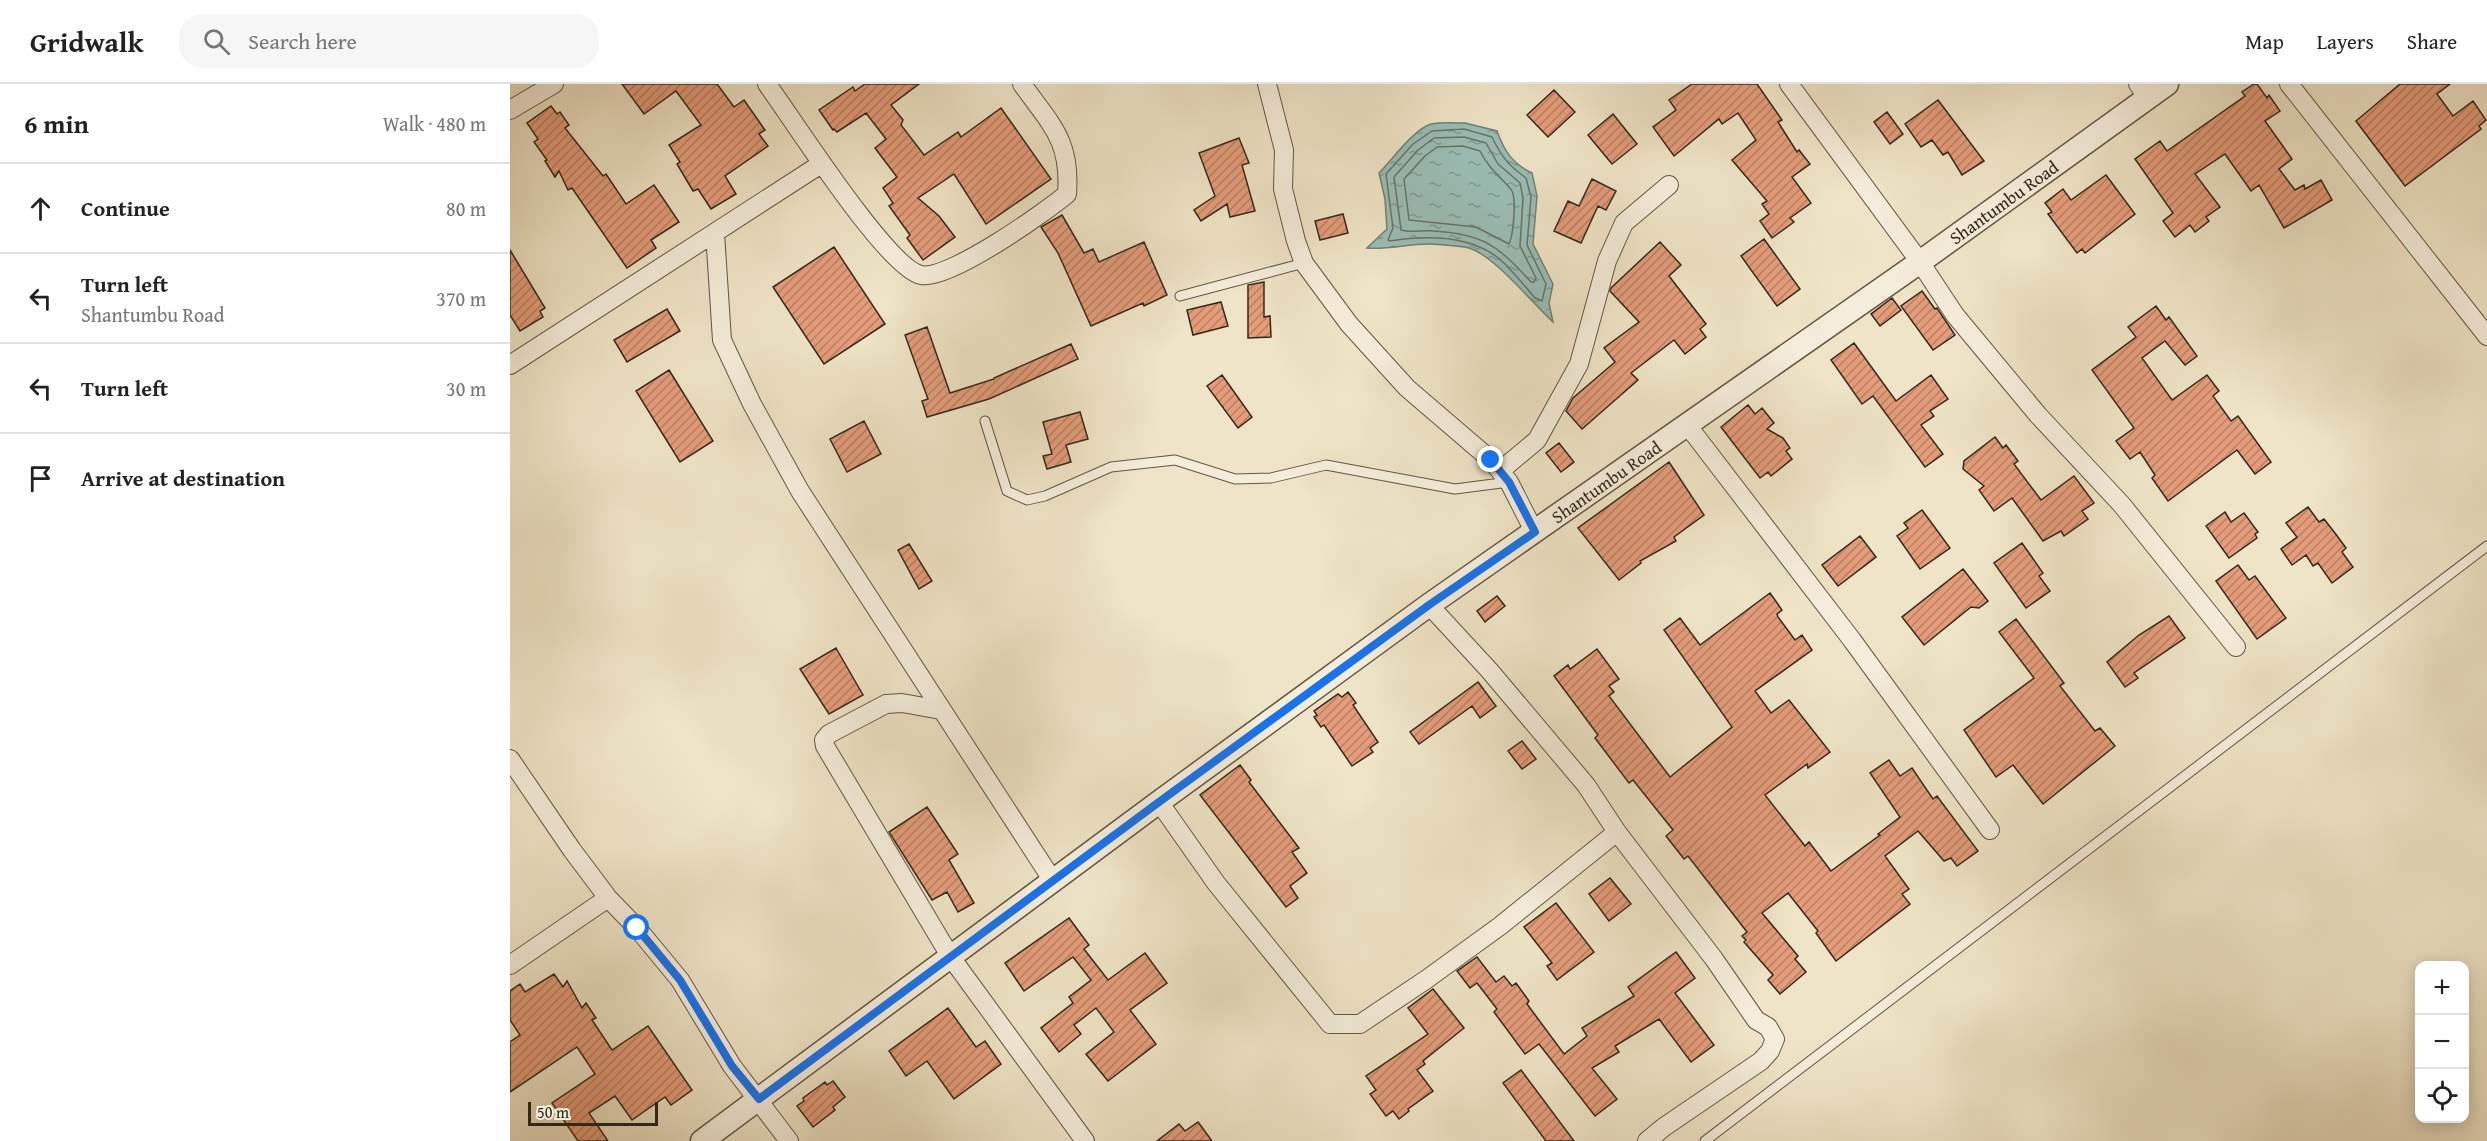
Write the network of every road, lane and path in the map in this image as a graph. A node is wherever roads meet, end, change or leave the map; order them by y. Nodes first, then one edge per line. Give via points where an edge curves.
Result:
1 (554, 84) edge
2 (767, 84) edge
3 (1022, 84) edge
4 (1267, 84) edge
5 (2167, 84) edge
6 (2289, 84) edge
7 (1792, 85) edge
8 (2143, 91) edge
9 (510, 110) edge
10 (821, 164) junction
11 (1669, 185) dead end
12 (715, 233) junction
13 (1920, 262) junction
14 (1304, 263) junction
15 (1180, 296) dead end
16 (2487, 336) edge
17 (510, 364) edge
18 (986, 421) dead end
19 (1688, 426) junction
20 (1504, 477) junction
21 (1535, 532) junction
22 (2487, 546) edge
23 (1429, 605) junction
24 (2236, 647) dead end
25 (941, 710) junction
26 (510, 759) edge
27 (1159, 802) junction
28 (1990, 830) dead end
29 (1617, 832) junction
30 (1053, 881) junction
31 (608, 898) junction
32 (950, 956) junction
33 (510, 965) edge
34 (759, 1099) junction
35 (702, 1141) edge
36 (789, 1141) edge
37 (1085, 1141) edge
38 (1647, 1141) edge
39 (1706, 1141) edge

1 - 9 street
2 - 10 street
3 - 10 street via 1061,139 1069,168 1067,194 1045,213 936,275 922,276 903,265
4 - 14 street via 1284,150 1283,189
5 - 8 street, Shantumbu Road
6 - 16 street
7 - 13 street
8 - 13 street, Shantumbu Road
10 - 12 street
11 - 20 street via 1624,223 1607,261 1579,364 1537,440
12 - 17 street
12 - 25 street via 722,340 747,394 800,490
13 - 19 street, Shantumbu Road
13 - 24 street via 1955,315 2038,415 2122,505
14 - 15 lane
14 - 20 street via 1349,324 1407,388 1491,460
18 - 20 lane via 1007,491 1027,500 1046,496 1111,467 1175,460 1235,478 1271,478 1326,465 1455,489
19 - 21 street, Shantumbu Road
19 - 28 street via 1852,640
20 - 21 street
21 - 23 street, Shantumbu Road
22 - 39 lane
23 - 27 street, Shantumbu Road
23 - 29 street via 1586,785
25 - 30 street
25 - 32 street via 886,704 824,740
26 - 31 street
27 - 29 street via 1216,883 1330,1024 1360,1024 1417,986 1500,926
27 - 30 street, Shantumbu Road
29 - 38 street via 1756,1020 1768,1027 1775,1039 1761,1061
30 - 32 street, Shantumbu Road
31 - 33 street
31 - 34 street via 680,980 732,1066
32 - 34 street, Shantumbu Road
32 - 37 street
34 - 35 street, Shantumbu Road
34 - 36 street

